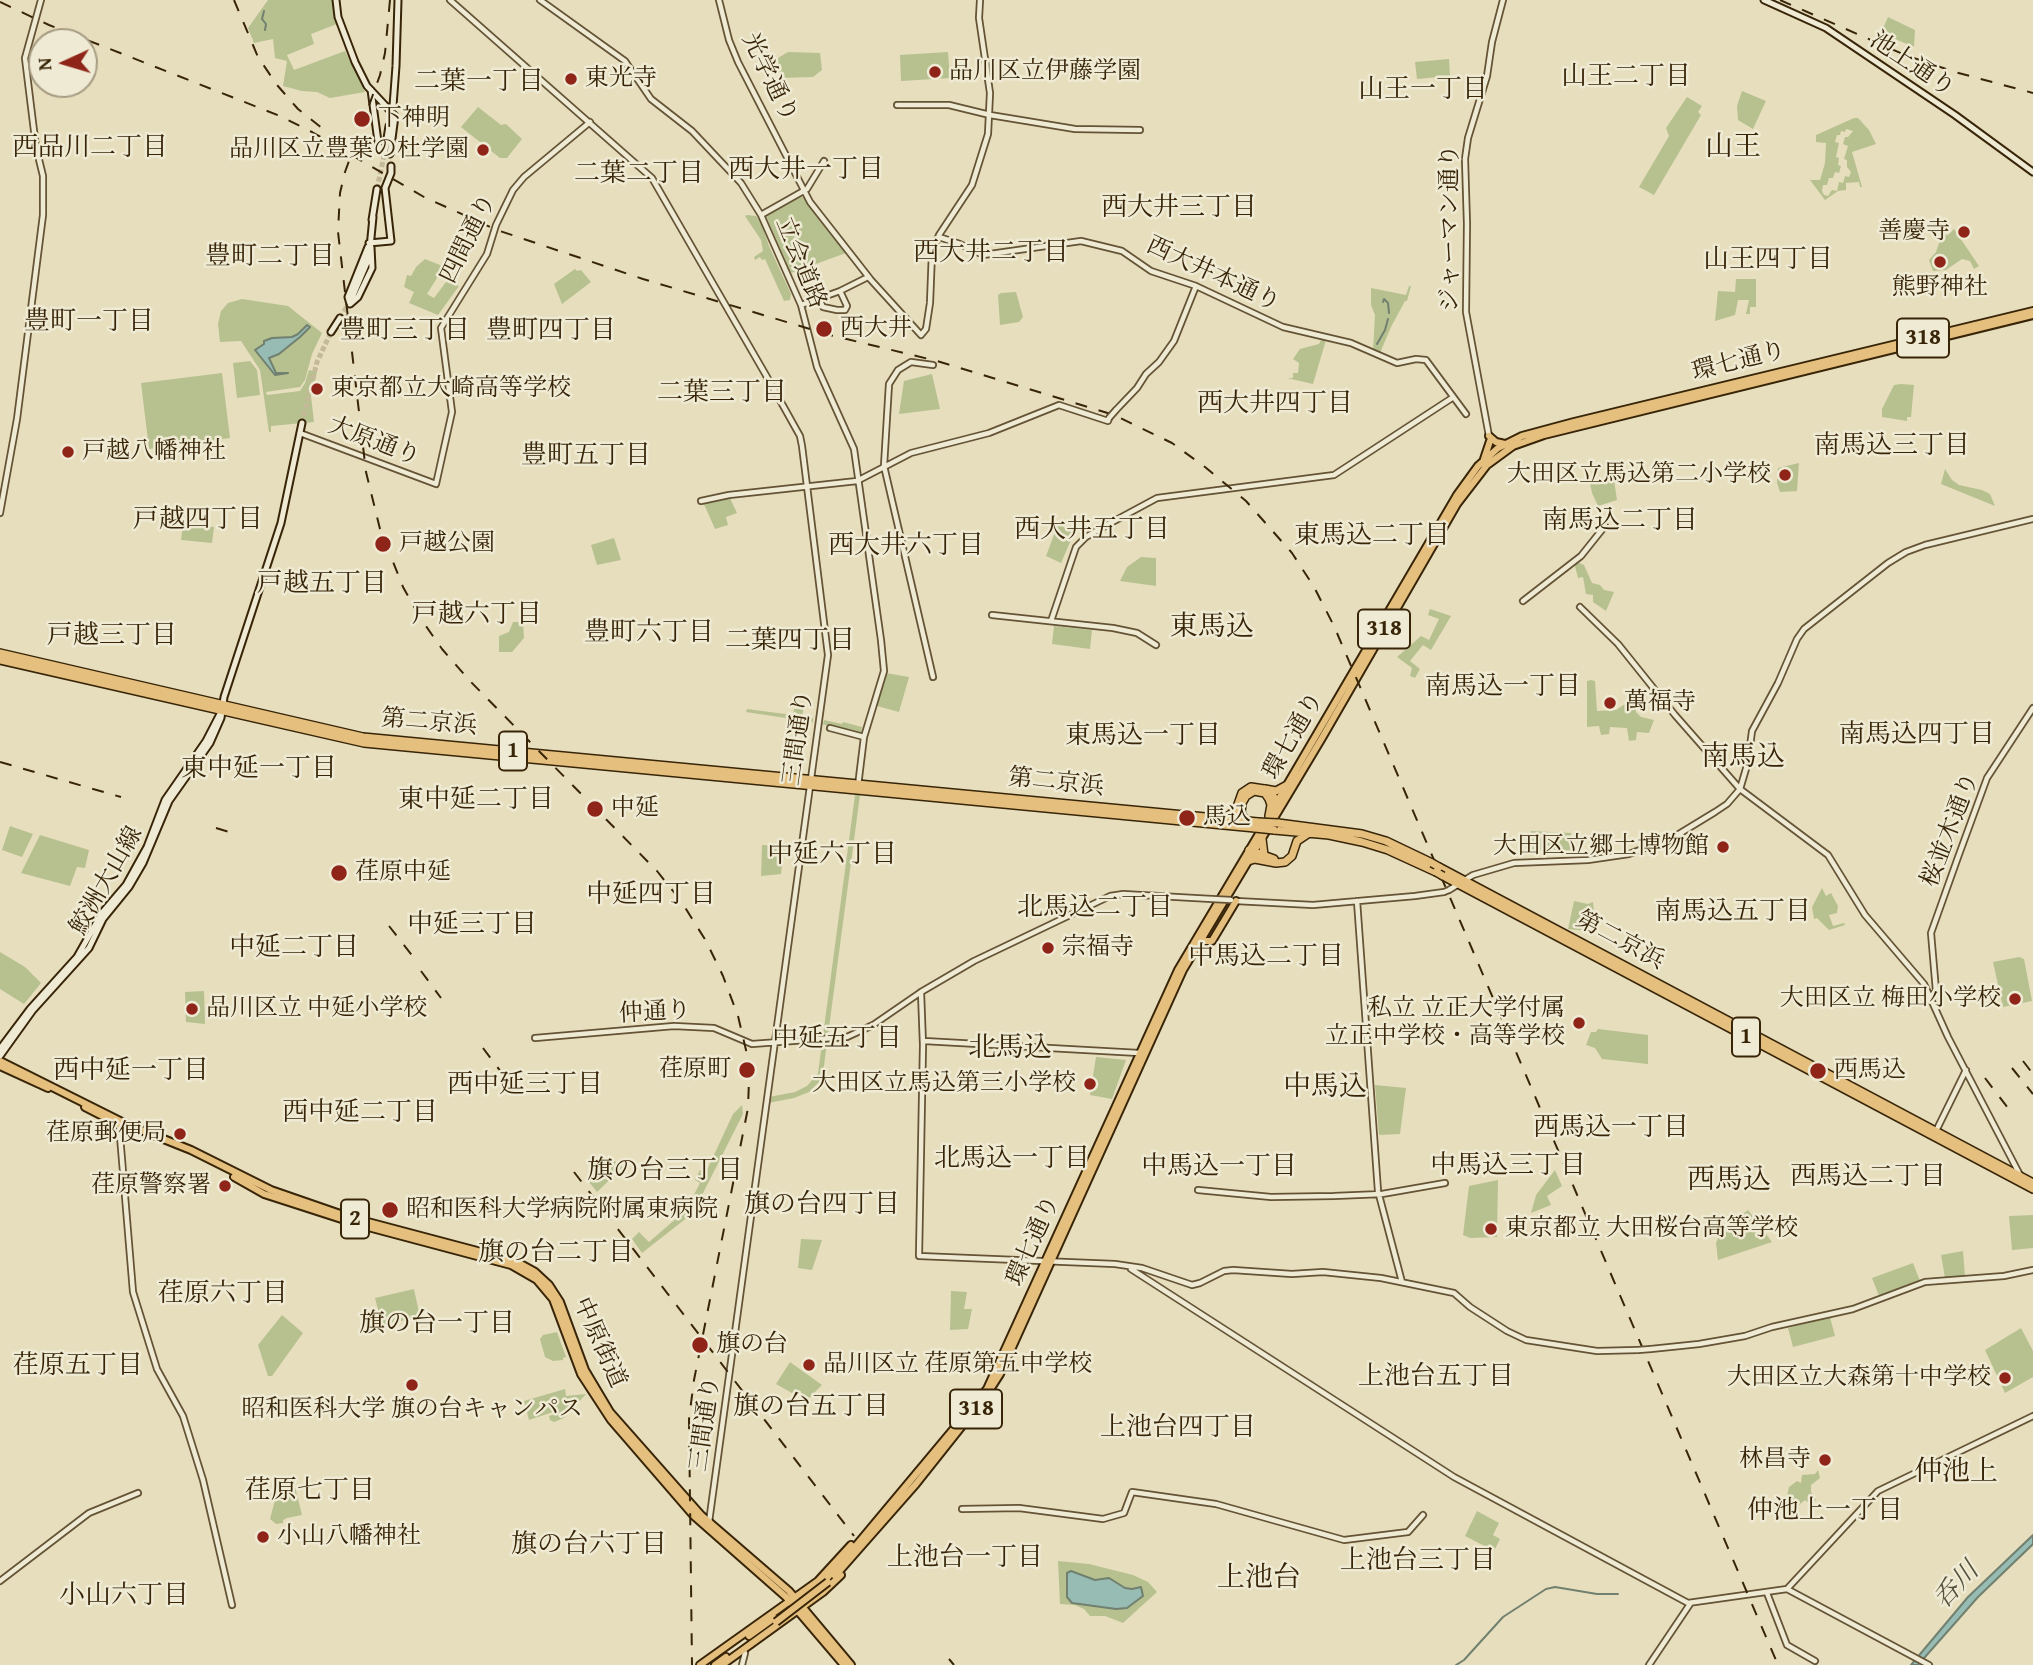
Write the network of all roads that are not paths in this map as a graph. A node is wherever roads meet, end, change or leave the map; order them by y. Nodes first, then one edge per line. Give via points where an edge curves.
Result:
1 (41, 0) edge
2 (336, 0) edge
3 (398, 0) edge
4 (450, 0) edge
5 (540, 0) edge
6 (719, 0) edge
7 (980, 0) edge
8 (1503, 0) edge
9 (1764, 0) edge
10 (371, 90) junction
11 (897, 105) dead end
12 (393, 106) tunnel mouth
13 (990, 115) junction
14 (590, 122) junction
15 (389, 126) tunnel mouth
16 (1140, 130) dead end
17 (384, 151) junction
18 (824, 161) dead end
19 (391, 166) dead end
20 (2033, 172) edge
21 (377, 190) tunnel mouth
22 (804, 191) junction
23 (761, 215) junction
24 (939, 237) junction
25 (370, 245) junction
26 (868, 277) junction
27 (1196, 286) junction
28 (840, 291) junction
29 (819, 299) junction
30 (351, 300) tunnel mouth
31 (802, 311) junction
32 (2033, 313) edge
33 (340, 318) tunnel mouth
34 (331, 332) tunnel mouth
35 (933, 365) dead end
36 (1452, 398) junction
37 (1465, 414) dead end
38 (302, 423) tunnel mouth
39 (300, 433) junction
40 (1490, 439) junction
41 (1506, 444) junction
42 (1493, 456) junction
43 (1483, 461) junction
44 (884, 466) junction
45 (860, 479) junction
46 (436, 484) joint
47 (807, 487) junction
48 (701, 501) dead end
49 (0, 513) edge
50 (2033, 519) edge
51 (1605, 526) dead end
52 (1523, 601) dead end
53 (1580, 607) dead end
54 (992, 615) dead end
55 (1051, 621) junction
56 (1156, 645) dead end
57 (0, 653) edge
58 (0, 660) edge
59 (933, 677) dead end
60 (222, 707) junction
61 (2033, 708) edge
62 (817, 725) junction
63 (864, 737) junction
64 (810, 782) junction
65 (1289, 784) junction
66 (858, 787) junction
67 (1264, 789) junction
68 (1740, 789) junction
69 (1278, 801) junction
70 (1116, 811) junction
71 (1269, 816) junction
72 (1225, 818) junction
73 (1245, 820) junction
74 (1257, 825) junction
75 (1279, 828) junction
76 (1309, 833) junction
77 (1262, 839) junction
78 (1251, 854) junction
79 (1265, 858) junction
80 (1438, 869) junction
81 (1236, 877) junction
82 (1462, 882) junction
83 (1232, 899) junction
84 (1215, 900) junction
85 (1357, 901) junction
86 (921, 992) junction
87 (1930, 997) junction
88 (535, 1038) dead end
89 (923, 1041) junction
90 (775, 1043) junction
91 (0, 1049) edge
92 (1140, 1054) junction
93 (0, 1058) edge
94 (0, 1066) edge
95 (1966, 1070) junction
96 (119, 1122) junction
97 (1936, 1130) junction
98 (2020, 1180) junction
99 (1445, 1183) dead end
100 (2033, 1183) edge
101 (2033, 1189) edge
102 (1198, 1190) dead end
103 (1379, 1194) junction
104 (1049, 1261) junction
105 (1127, 1267) junction
106 (2033, 1270) edge
107 (1402, 1283) junction
108 (2033, 1416) edge
109 (138, 1493) dead end
110 (962, 1508) dead end
111 (1423, 1515) dead end
112 (709, 1522) junction
113 (871, 1526) junction
114 (870, 1538) junction
115 (0, 1581) edge
116 (827, 1581) junction
117 (1787, 1589) junction
118 (1767, 1593) junction
119 (792, 1599) junction
120 (1690, 1604) junction
121 (232, 1605) dead end
122 (800, 1608) junction
123 (775, 1620) junction
124 (743, 1650) junction
125 (1815, 1661) dead end
126 (699, 1665) edge
127 (707, 1665) edge
128 (715, 1665) edge
129 (722, 1665) edge
130 (742, 1665) edge
131 (844, 1665) edge
132 (852, 1665) edge
133 (1649, 1665) edge
134 (1928, 1665) edge

1 - 49 street via 25,58 43,176 43,215
2 - 10 main road via 351,53
3 - 12 main road
4 - 14 street, 三間通り
5 - 23 street, 立会道路 via 625,61 651,99 692,131 734,176
6 - 22 street, 光学通り via 737,62
7 - 13 street
8 - 40 street, ジャーマン通り via 1465,164 1466,312
9 - 20 main road, 池上通り via 1826,28
10 - 17 main road
10 - 17 main road via 395,116
11 - 13 street via 949,105
13 - 16 street via 1074,129
13 - 24 street via 974,183
14 - 46 street, 四間通り via 513,190 487,254 440,328 452,412
14 - 47 street, 三間通り via 652,178 667,202 800,436
15 - 17 main road
18 - 22 street
19 - 25 main road via 386,184 391,241
21 - 25 main road
22 - 23 street
22 - 26 street, 光学通り
23 - 31 street, 立会道路
24 - 26 street, 光学通り via 932,253 926,329 921,335
24 - 27 street, 西大井本通り via 983,255 1081,242 1122,251 1151,271
25 - 25 main road via 372,268 350,304 347,298
25 - 30 main road
26 - 28 street
27 - 36 street, 西大井本通り via 1269,321 1351,343 1395,363 1423,359
27 - 44 street, bridge via 1178,335 1108,421 1059,405
28 - 29 street
28 - 29 street via 845,310 823,307
29 - 31 street
31 - 45 street, 立会道路 via 817,367 854,447
32 - 41 main road, 環七通り / 318 via 1574,422
32 - 42 main road, 環七通り / 318 via 1544,435
33 - 34 main road
35 - 44 street via 911,362 898,370 889,384
36 - 37 street
36 - 55 street via 1334,475 1157,498 1105,526 1076,547
38 - 39 main road, 鮫洲大山線
39 - 46 street, 大原通り
39 - 60 main road, 鮫洲大山線 via 281,523
40 - 41 main road
40 - 42 street, ジャーマン通り
40 - 43 main road
41 - 42 main road, 環七通り / 318
42 - 43 main road, 環七通り / 318
42 - 77 main road, 環七通り / 318 via 1457,504
43 - 65 main road, 環七通り / 318 via 1457,495
44 - 45 street
44 - 59 street
45 - 47 street
45 - 63 street, 立会道路 via 884,671
47 - 48 street
47 - 62 street, 三間通り via 828,645
50 - 68 street via 1906,552 1804,629 1751,734
51 - 52 street via 1581,556
53 - 68 street via 1618,644
54 - 55 street
55 - 56 street via 1137,633
57 - 60 highway, 第二京浜 / 1
58 - 60 highway, 第二京浜 / 1
60 - 64 highway, 第二京浜 / 1 via 364,743
60 - 91 main road, 鮫洲大山線 via 206,741 165,800 126,885 102,912 77,957
60 - 93 main road, 鮫洲大山線 via 210,743 169,801 134,879 103,919 83,956 33,1010
61 - 87 street, 桜並木通り via 1987,778 1931,933 1936,991
62 - 63 street
62 - 64 street, 三間通り
63 - 66 street, 立会道路
64 - 66 highway, 第二京浜 / 1
64 - 90 street, 三間通り
65 - 67 highway via 1276,791
65 - 69 main road, 環七通り / 318
66 - 70 highway, 第二京浜 / 1
67 - 69 highway
67 - 72 highway via 1245,790 1236,810
68 - 82 street via 1724,806 1674,837 1638,851 1588,860 1514,863
68 - 87 street via 1828,855 1856,903 1919,976
69 - 71 main road, 環七通り / 318
70 - 72 highway, 第二京浜 / 1
70 - 74 highway, 第二京浜 / 1
71 - 73 highway via 1269,799 1256,791 1244,800 1241,813
71 - 78 main road, 環七通り / 318
72 - 73 highway, 第二京浜 / 1
73 - 74 highway, 第二京浜 / 1
74 - 75 highway, 第二京浜 / 1, bridge
75 - 76 highway, 第二京浜 / 1
75 - 79 highway via 1291,834 1287,855
75 - 80 highway, 第二京浜 / 1 via 1362,834 1386,841
76 - 79 highway via 1297,841 1285,862
76 - 80 highway, 第二京浜 / 1 via 1373,845
77 - 78 main road, 環七通り / 318
77 - 79 highway
78 - 79 highway
78 - 79 highway via 1255,859
78 - 81 main road, 環七通り / 318
78 - 81 main road, 環七通り / 318
80 - 82 highway, 第二京浜 / 1
81 - 83 main road
81 - 84 main road, 環七通り
82 - 85 street, 仲通り via 1447,891
82 - 97 highway, 第二京浜 / 1
82 - 98 highway, 第二京浜 / 1
83 - 84 street, 仲通り, bridge
83 - 85 street, 仲通り via 1306,905
83 - 104 main road, 環七通り / 318 via 1212,942 1200,941 1178,980
84 - 86 street, 仲通り via 1110,896 974,961
84 - 92 main road, 環七通り / 318
85 - 103 street
86 - 89 street
86 - 90 street, 仲通り via 847,1037
87 - 95 street
88 - 90 street, 仲通り via 675,1026 714,1028 752,1044
89 - 92 street
89 - 104 street via 919,1256
90 - 112 street, 三間通り
92 - 104 main road, 環七通り / 318
93 - 96 main road, 中原街道 / 2
94 - 96 main road, 中原街道 / 2
95 - 97 street
95 - 98 street
96 - 112 main road, 中原街道 / 2 via 191,1150 278,1193 529,1268 557,1296 585,1370 607,1408
96 - 119 main road, 中原街道 / 2 via 269,1195 530,1274 553,1299 581,1374 604,1412 700,1521
96 - 121 street via 133,1292 157,1369 183,1416
97 - 98 highway, 第二京浜 / 1
98 - 100 highway, 第二京浜 / 1
98 - 101 highway, 第二京浜 / 1
99 - 103 street
102 - 103 street via 1271,1197
103 - 107 street
104 - 105 street
104 - 113 main road, 環七通り / 318 via 987,1389
104 - 114 main road, 環七通り / 318 via 989,1392
105 - 107 street via 1189,1284 1233,1270 1336,1272
105 - 120 street via 1454,1477
106 - 107 street, bridge via 1925,1282 1856,1308 1745,1336 1597,1351 1526,1340 1455,1293
108 - 117 street via 1878,1491
109 - 115 street via 89,1513
110 - 111 street via 1019,1508 1103,1519 1124,1513 1135,1492 1216,1504 1344,1540 1408,1532
112 - 119 main road, 中原街道 / 2
113 - 116 main road, 環七通り / 318
113 - 119 main road via 827,1572
114 - 116 main road, 環七通り / 318
114 - 122 main road via 839,1577
116 - 123 main road, 環七通り / 318, bridge
117 - 118 street
117 - 134 street
118 - 120 street
118 - 125 street via 1787,1645
119 - 122 main road, 中原街道 / 2
119 - 126 main road
120 - 133 street
122 - 124 main road
122 - 131 main road, 中原街道 / 2
122 - 132 main road, 中原街道 / 2
123 - 127 main road, 環七通り / 318
123 - 128 main road, 環七通り / 318
124 - 129 main road
124 - 130 street

